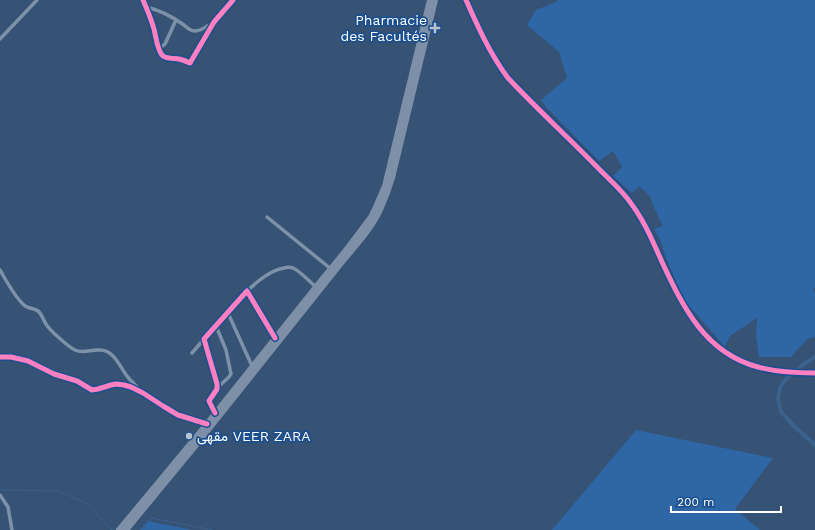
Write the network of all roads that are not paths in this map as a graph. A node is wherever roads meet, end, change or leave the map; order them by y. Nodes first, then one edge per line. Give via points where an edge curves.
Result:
1 (37, 0) edge
2 (142, 0) edge
3 (233, 0) edge
4 (430, 0) edge
5 (435, 0) edge
6 (466, 0) edge
7 (146, 7) junction
8 (176, 20) junction
9 (214, 22) junction
10 (0, 39) edge
11 (159, 49) junction
12 (267, 217) dead end
13 (331, 269) junction
14 (0, 270) edge
15 (316, 287) junction
16 (247, 292) junction
17 (228, 313) junction
18 (216, 326) junction
19 (275, 338) junction
20 (204, 339) junction
21 (192, 353) dead end
22 (0, 357) edge
23 (252, 366) junction
24 (815, 373) edge
25 (217, 389) junction
26 (140, 391) junction
27 (215, 413) junction
28 (207, 424) junction
29 (0, 495) edge
30 (12, 530) edge
31 (120, 530) edge
32 (126, 530) edge

1 - 10 street
2 - 7 street
3 - 9 street
4 - 13 highway via 385,186 371,217
5 - 32 highway via 392,178 380,210 347,256
6 - 24 street via 494,58 508,78 621,191 640,216 679,296 698,327 709,339 720,349 746,363 767,369
7 - 8 street
7 - 11 street
8 - 9 street via 192,31
8 - 11 street
9 - 11 street via 190,63 163,56
12 - 13 street
13 - 15 highway
14 - 26 street via 22,303 39,312 48,327 73,349 80,352 106,351
15 - 16 street via 289,267 271,272
15 - 19 highway
16 - 17 street
16 - 19 street
17 - 18 street
17 - 23 street
18 - 20 street
18 - 25 street via 226,350 231,374
19 - 23 highway
20 - 21 street
20 - 25 street
22 - 26 street via 23,359 92,390 116,384
23 - 27 highway
25 - 27 street via 209,401
26 - 28 street via 178,415
27 - 28 highway
28 - 31 highway
29 - 30 street via 8,507

